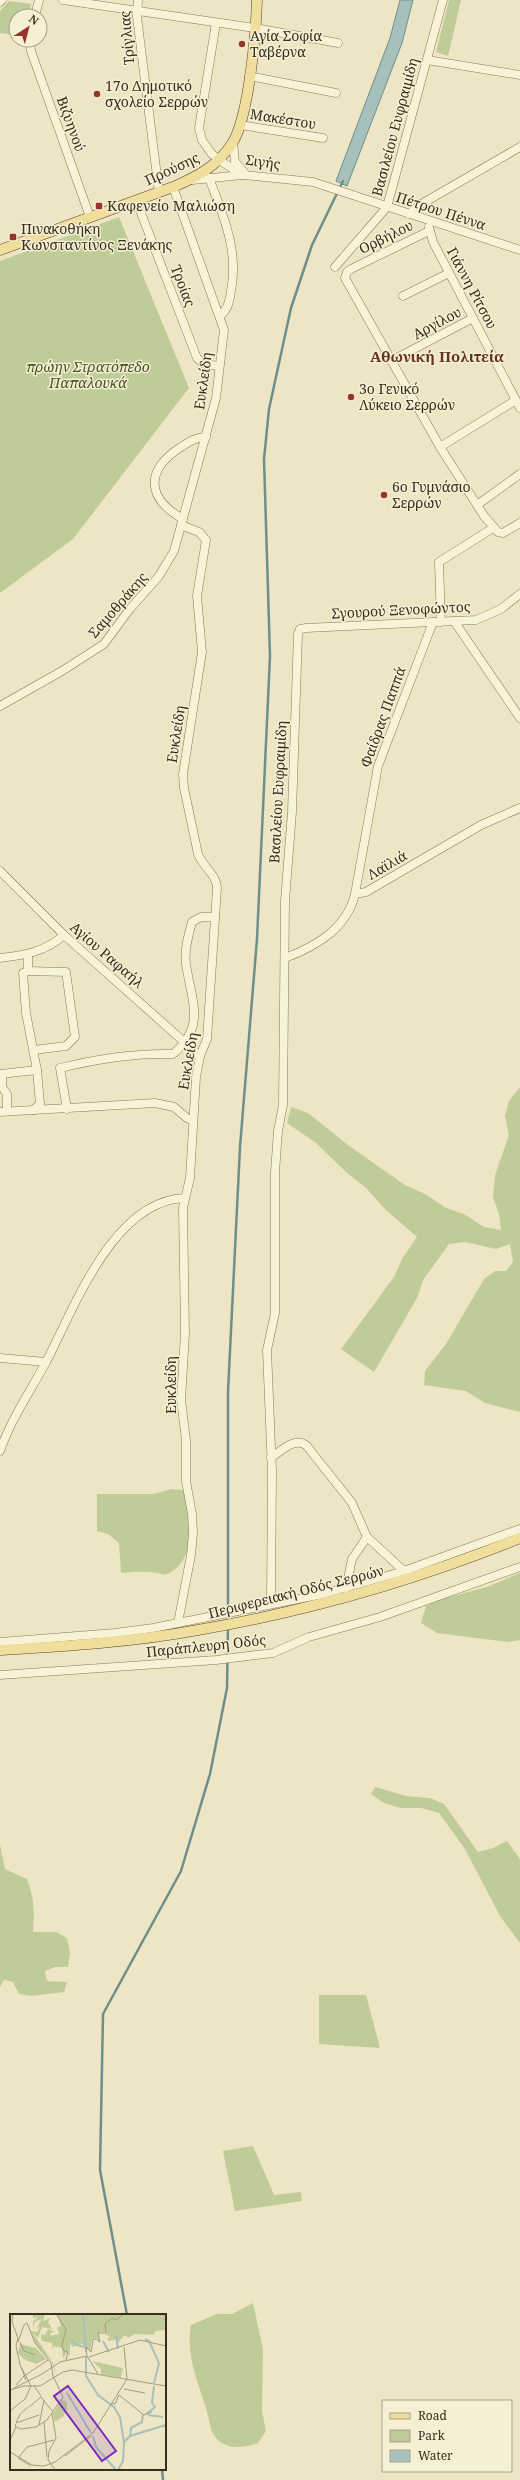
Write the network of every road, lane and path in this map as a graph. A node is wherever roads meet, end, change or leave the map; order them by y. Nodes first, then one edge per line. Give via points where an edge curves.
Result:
1 (2, 0) edge
2 (63, 0) edge
3 (138, 0) edge
4 (256, 0) edge
5 (443, 0) edge
6 (0, 2) edge
7 (136, 12) junction
8 (216, 23) junction
9 (255, 28) junction
10 (338, 43) dead end
11 (31, 48) edge
12 (427, 60) junction
13 (520, 75) edge
14 (249, 76) junction
15 (336, 93) dead end
16 (240, 125) junction
17 (323, 138) dead end
18 (233, 142) junction
19 (520, 147) edge
20 (219, 160) junction
21 (243, 175) junction
22 (254, 176) junction
23 (208, 178) junction
24 (189, 180) junction
25 (308, 181) joint
26 (173, 187) junction
27 (159, 192) junction
28 (136, 200) junction
29 (387, 207) junction
30 (409, 214) junction
31 (90, 217) junction
32 (429, 221) junction
33 (429, 231) junction
34 (1, 247) edge
35 (520, 250) edge
36 (335, 267) dead end
37 (449, 273) junction
38 (404, 296) dead end
39 (220, 316) junction
40 (473, 318) junction
41 (391, 361) junction
42 (219, 366) junction
43 (516, 400) junction
44 (520, 408) edge
45 (206, 437) junction
46 (440, 447) junction
47 (520, 474) edge
48 (477, 505) junction
49 (182, 522) junction
50 (520, 523) edge
51 (493, 528) junction
52 (520, 594) edge
53 (454, 621) junction
54 (437, 622) junction
55 (301, 629) joint
56 (0, 706) edge
57 (520, 718) edge
58 (520, 808) edge
59 (0, 871) edge
60 (355, 894) junction
61 (214, 917) junction
62 (64, 935) junction
63 (28, 954) junction
64 (0, 958) edge
65 (285, 958) junction
66 (28, 971) junction
67 (185, 1041) junction
68 (34, 1050) junction
69 (200, 1056) junction
70 (37, 1070) junction
71 (1, 1074) edge
72 (67, 1109) junction
73 (33, 1110) junction
74 (4, 1112) edge
75 (193, 1121) junction
76 (185, 1198) junction
77 (0, 1358) edge
78 (46, 1362) junction
79 (0, 1451) edge
80 (272, 1458) junction
81 (520, 1528) edge
82 (367, 1537) junction
83 (520, 1538) edge
84 (520, 1567) edge
85 (404, 1571) junction
86 (346, 1588) junction
87 (271, 1603) junction
88 (178, 1623) junction
89 (0, 1642) edge
90 (0, 1650) edge
91 (0, 1675) edge

1 - 6 street
2 - 7 street
3 - 7 street, Τρίγλιας
4 - 9 main road, Προύσης
5 - 12 street, Βασιλείου Ευφραιμίδη
7 - 8 street
7 - 27 street, Τρίγλιας
8 - 9 street
8 - 20 street, Σιγής via 199,128 204,144
9 - 10 street
9 - 14 main road, Προύσης
11 - 31 street, Βιζυηνού
12 - 13 street
12 - 29 street, Βασιλείου Ευφραιμίδη
14 - 15 street
14 - 16 main road, Προύσης
16 - 17 street, Μακέστου
16 - 18 main road, Προύσης
18 - 20 main road, Προύσης
18 - 22 street via 235,163 243,171
19 - 30 street via 418,206
20 - 21 street, Σιγής
20 - 24 main road, Προύσης
21 - 22 street, Σιγής
21 - 23 street
22 - 25 street, Σιγής
23 - 24 street
23 - 39 street via 231,240 234,259 230,298 226,310
24 - 26 main road, Προύσης
25 - 29 street, Πέτρου Πέννα
26 - 27 main road, Προύσης
26 - 39 street, Ευκλείδη
27 - 28 main road, Προύσης
28 - 31 main road, Προύσης
28 - 42 street, Τροίας via 197,358 204,364
29 - 30 street, Πέτρου Πέννα
29 - 36 street, Βασιλείου Ευφραιμίδη
30 - 32 street, Πέτρου Πέννα
31 - 34 main road, Προύσης
32 - 33 street, Γιάννη Ρίτσου
32 - 35 street, Πέτρου Πέννα
33 - 37 street, Γιάννη Ρίτσου
33 - 41 street, Ορβήλου via 347,272 346,280
37 - 38 street
37 - 40 street, Γιάννη Ρίτσου
39 - 42 street, Ευκλείδη via 224,333
40 - 41 street, Αργίλου
40 - 43 street, Γιάννη Ρίτσου
41 - 46 street
42 - 45 street, Ευκλείδη via 216,398
43 - 44 street, Γιάννη Ρίτσου
43 - 46 street
45 - 49 street, Ευκλείδη
45 - 49 street via 196,438 177,449 156,470 156,495
46 - 48 street
47 - 48 street
48 - 51 street
49 - 56 street, Σαμοθράκης via 168,564 104,644
49 - 61 street, Ευκλείδη via 199,532 206,540 197,596 202,652 184,762 183,784 198,854 216,882
50 - 51 street via 503,533
51 - 54 street via 439,562
52 - 53 street, Σγουρού Ξενοφώντος via 491,614 476,620
53 - 54 street, Σγουρού Ξενοφώντος
53 - 57 street
54 - 55 street, Σγουρού Ξενοφώντος
54 - 60 street, Φαίδρας Παππά via 378,766
55 - 65 street, Βασιλείου Ευφραιμίδη via 298,634 292,812 285,901
58 - 60 street, Λαϊλιά via 481,825 366,892
59 - 62 street, Αγίου Ραφαήλ
60 - 65 street, Λαϊλιά via 349,912 338,927 314,944
61 - 67 street via 201,917 192,922 188,938 186,963 195,1006 194,1028
61 - 69 street, Ευκλείδη via 207,1039
62 - 63 street via 48,947
62 - 67 street, Αγίου Ραφαήλ
63 - 64 street
63 - 66 street
65 - 80 street, Βασιλείου Ευφραιμίδη via 283,1105 275,1172 274,1312 267,1357
66 - 68 street via 23,974 25,1009
66 - 68 street via 66,972 75,1038 66,1046
67 - 69 street, Αγίου Ραφαήλ
67 - 72 street via 173,1054 155,1053 90,1060 60,1068
68 - 70 street
69 - 75 street, Ευκλείδη
70 - 71 street
70 - 73 street via 40,1104
71 - 74 street via 2,1087 7,1094
72 - 73 street
72 - 75 street via 155,1103 174,1107
73 - 74 street
75 - 76 street, Ευκλείδη via 190,1178
76 - 78 street via 154,1205 141,1212 128,1225 85,1282
76 - 88 street, Ευκλείδη via 182,1226 185,1333 181,1400 186,1433 186,1481 193,1533
77 - 78 street
78 - 79 street via 23,1401
80 - 82 street via 294,1442 306,1445 352,1503
80 - 87 street, Βασιλείου Ευφραιμίδη
81 - 85 street, Παράπλευρη Οδός
82 - 85 street
82 - 86 street via 352,1559
83 - 90 main road, Περιφερειακή Οδός Σερρών via 427,1572 349,1596 247,1621 118,1641
84 - 91 street, Παράπλευρη Οδός via 380,1617 309,1637 272,1653 216,1660
85 - 86 street, Παράπλευρη Οδός
86 - 87 street, Παράπλευρη Οδός
87 - 88 street, Παράπλευρη Οδός
88 - 89 street, Παράπλευρη Οδός via 115,1633

